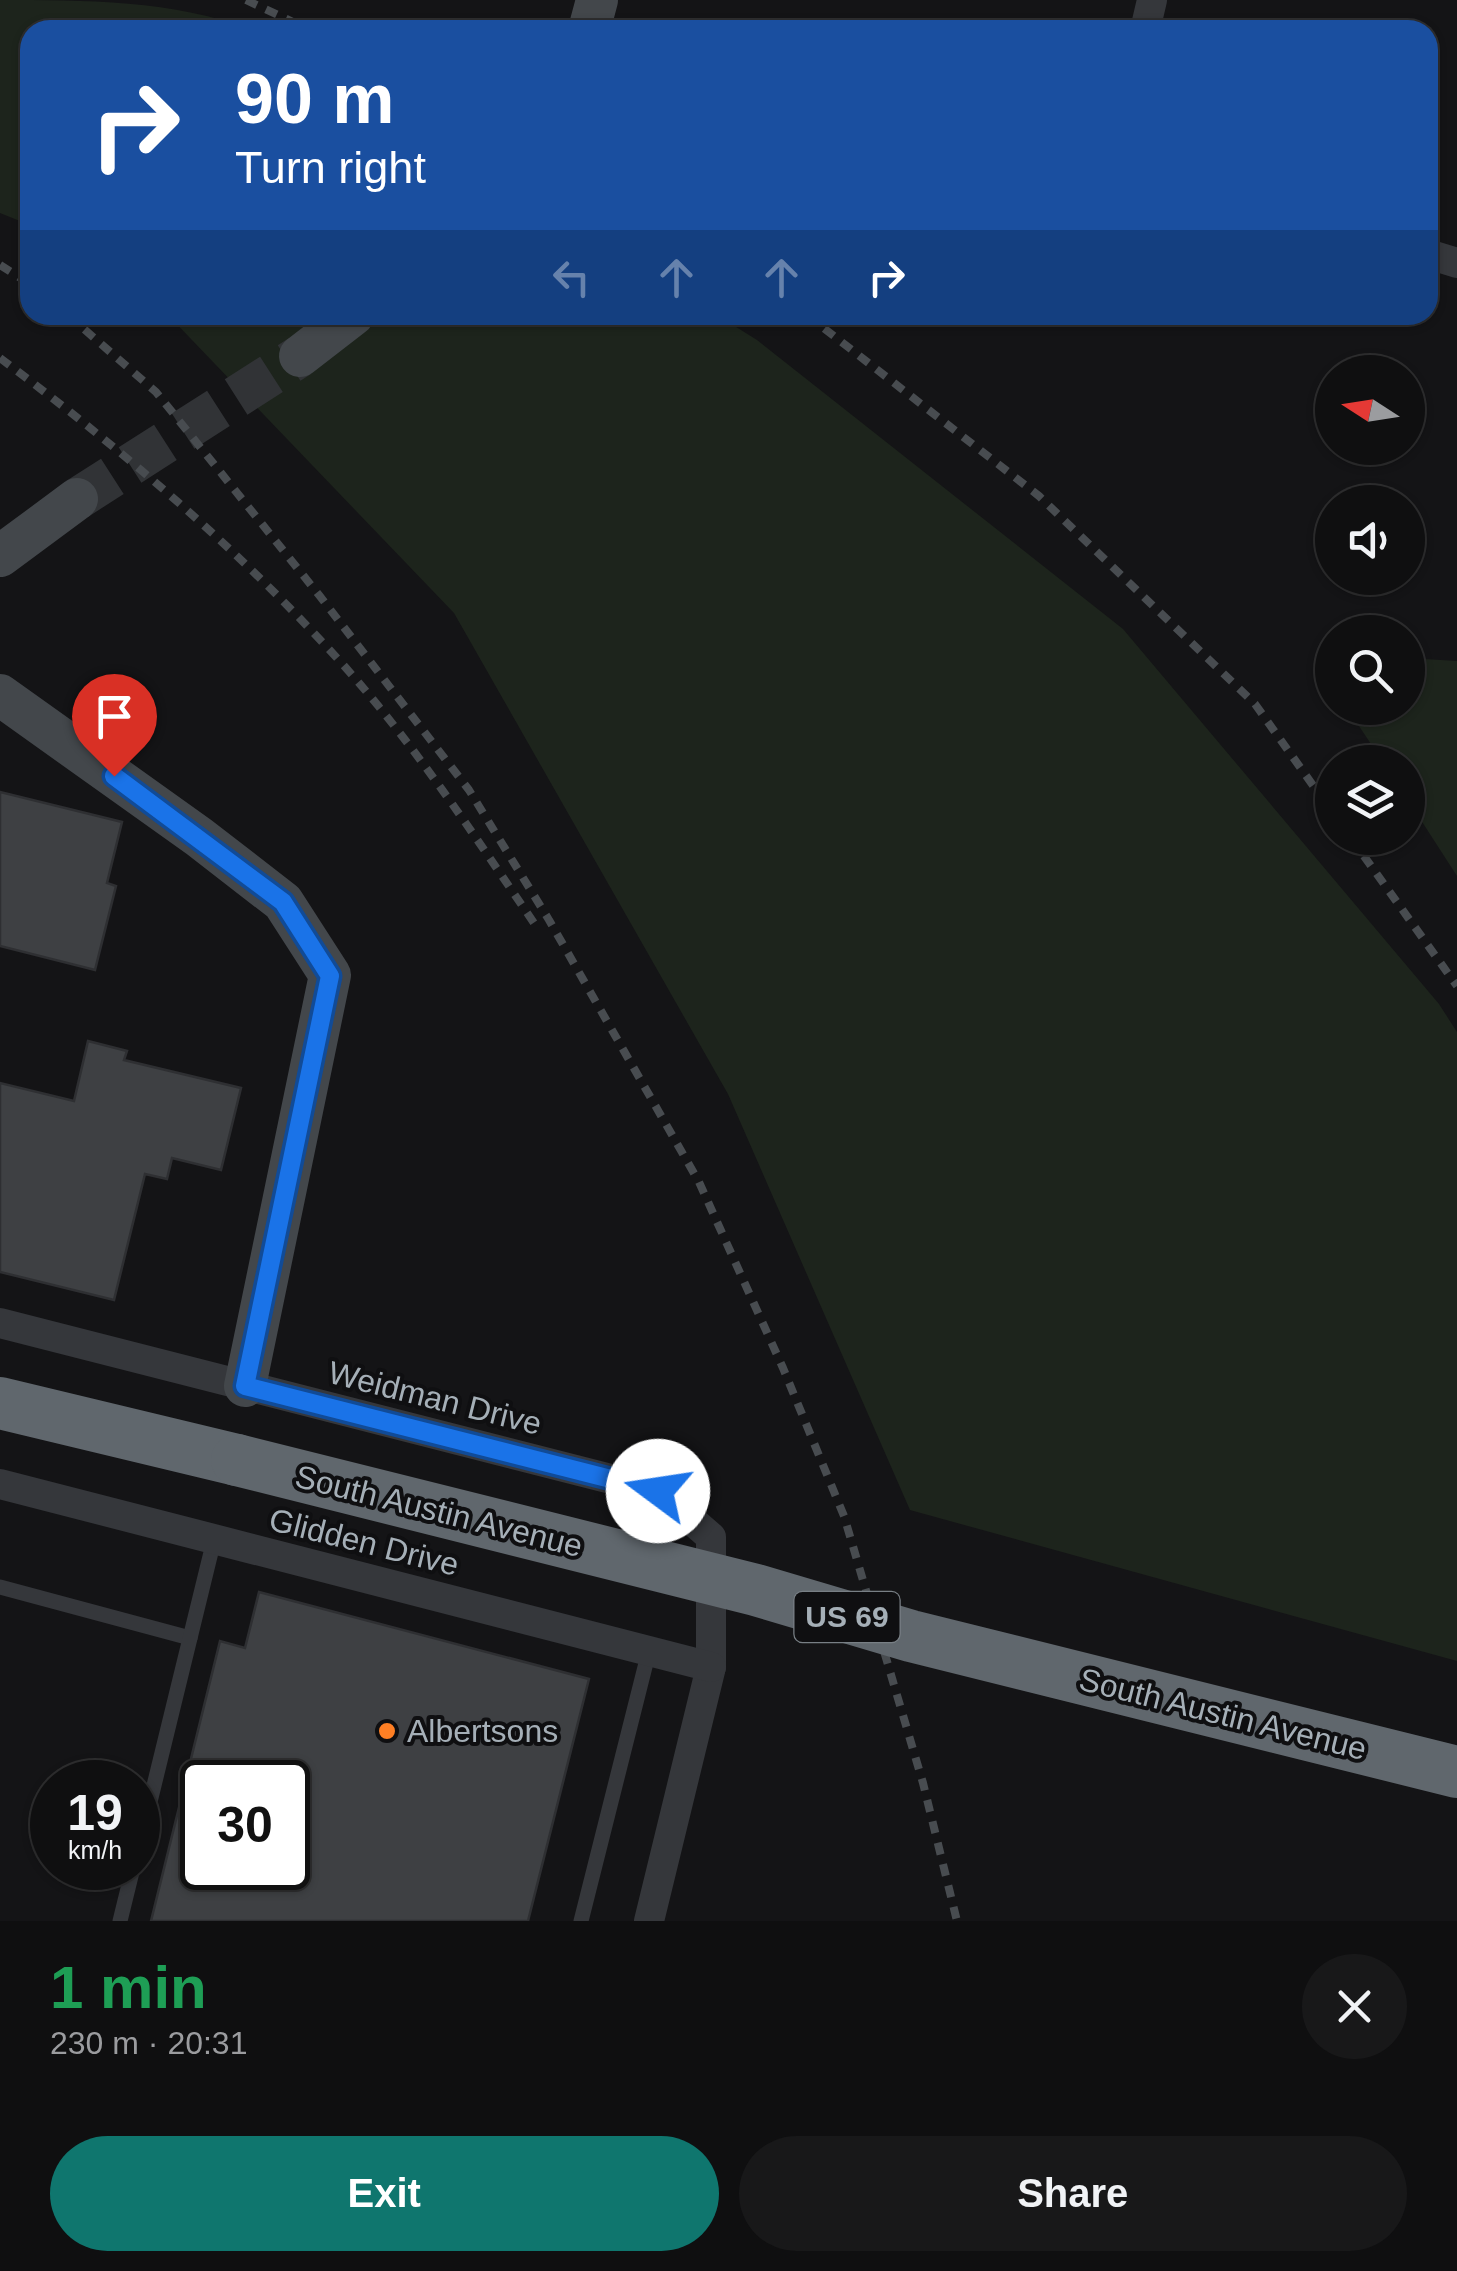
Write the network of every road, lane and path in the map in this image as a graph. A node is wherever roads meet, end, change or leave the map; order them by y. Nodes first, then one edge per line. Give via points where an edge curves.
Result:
1 (339, 325) edge
2 (300, 356) tunnel mouth
3 (77, 499) tunnel mouth
4 (0, 556) edge
5 (0, 696) edge
6 (0, 1324) edge
7 (245, 1386) junction
8 (0, 1403) edge
9 (0, 1484) edge
10 (214, 1540) junction
11 (0, 1587) edge
12 (190, 1638) junction
13 (648, 1651) junction
14 (712, 1667) junction
15 (160, 1761) edge
16 (1457, 1772) edge
17 (128, 1890) edge
18 (120, 1921) edge
19 (580, 1921) edge
20 (649, 1921) edge

1 - 2 street
3 - 4 street
5 - 7 street via 283,902 330,976
6 - 7 street, Weidman Drive
7 - 14 street, Weidman Drive via 658,1491 711,1537
8 - 16 highway, South Austin Avenue / US 69, bridge
9 - 10 street, Glidden Drive
10 - 12 lane
10 - 13 street, Glidden Drive
11 - 12 lane
12 - 15 lane
13 - 14 street, Glidden Drive
13 - 19 lane
14 - 20 street, Weidman Drive
17 - 18 lane

